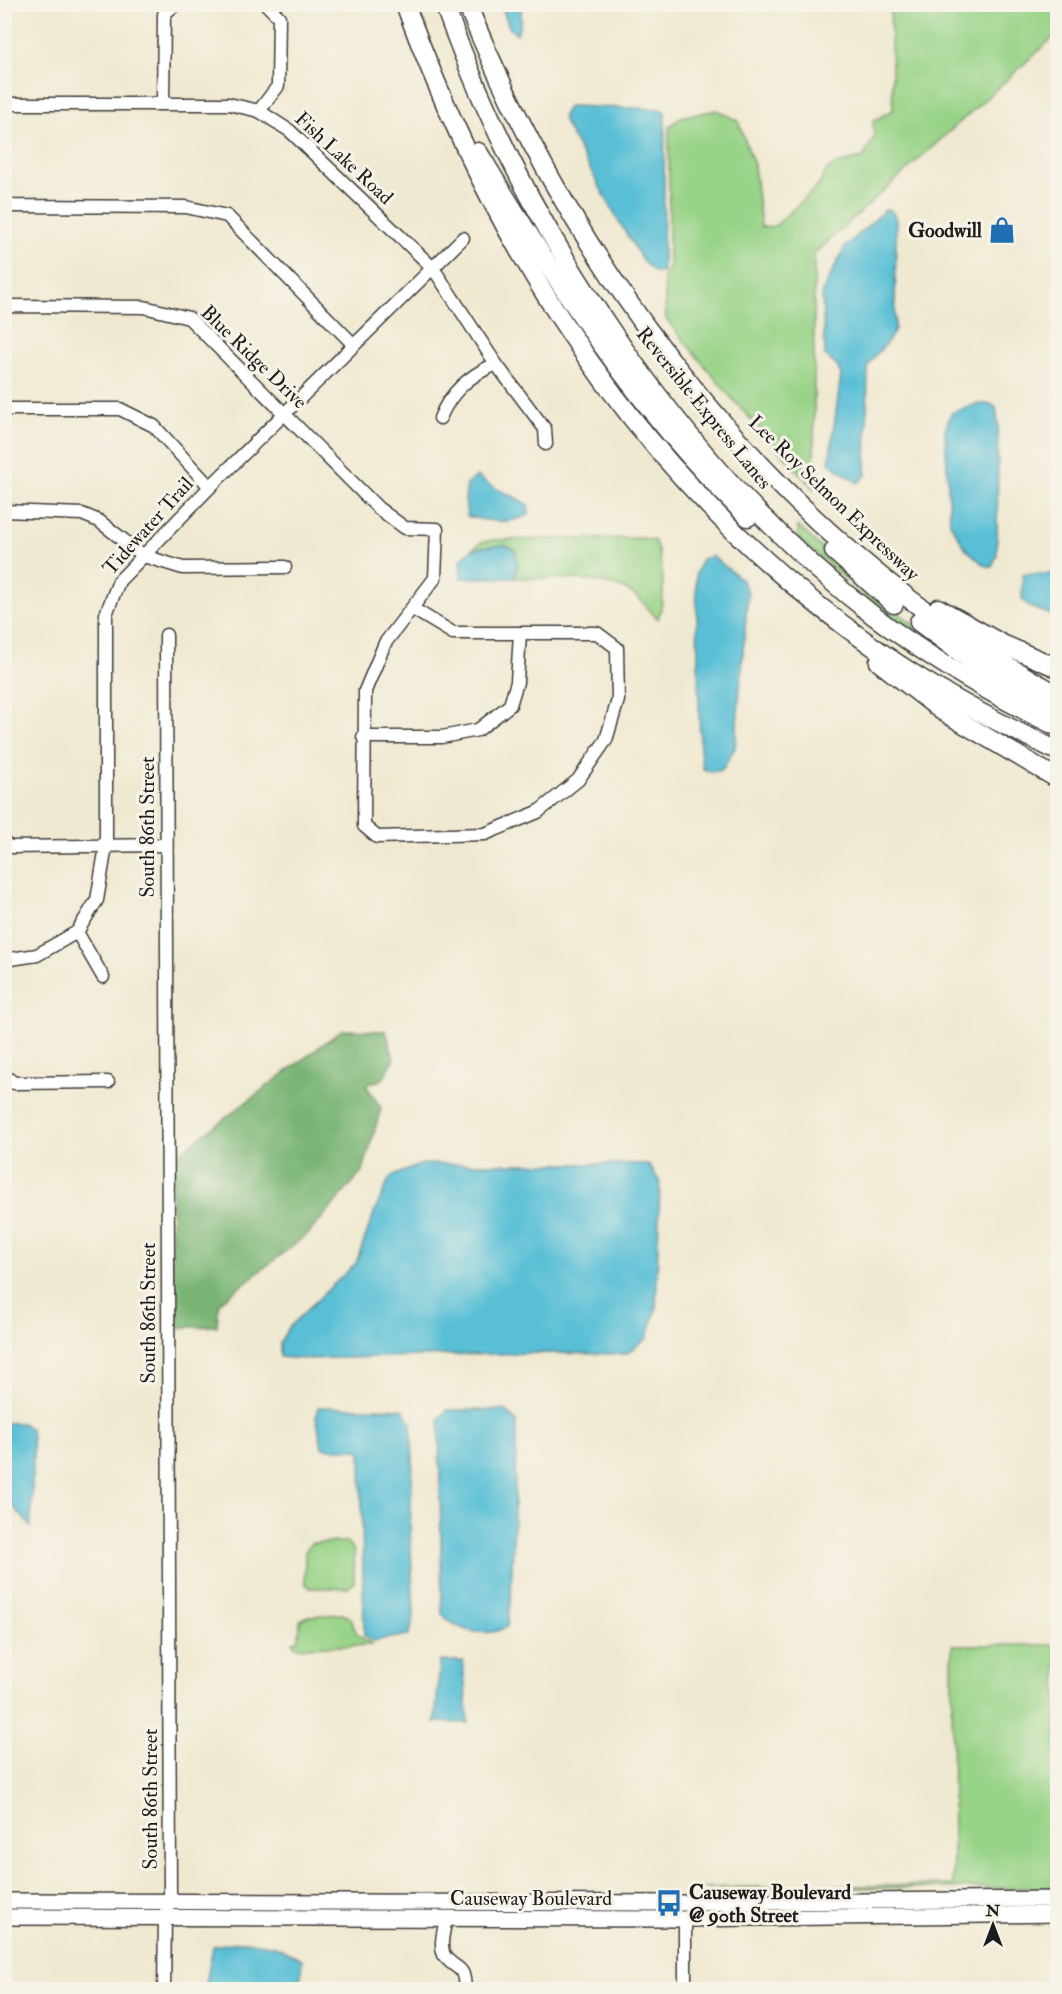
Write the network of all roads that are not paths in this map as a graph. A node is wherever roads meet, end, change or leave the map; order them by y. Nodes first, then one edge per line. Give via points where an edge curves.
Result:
1 (176, 4) edge
2 (266, 4) edge
3 (405, 4) edge
4 (444, 4) edge
5 (467, 4) edge
6 (437, 84) junction
7 (163, 104) junction
8 (4, 108) edge
9 (259, 111) junction
10 (4, 202) edge
11 (463, 238) dead end
12 (433, 268) junction
13 (4, 308) edge
14 (354, 345) junction
15 (496, 364) junction
16 (4, 409) edge
17 (285, 413) junction
18 (440, 418) dead end
19 (546, 444) dead end
20 (210, 487) junction
21 (800, 509) junction
22 (4, 511) edge
23 (771, 532) junction
24 (144, 556) junction
25 (285, 567) dead end
26 (873, 568) junction
27 (413, 609) junction
28 (520, 633) junction
29 (166, 635) dead end
30 (856, 635) junction
31 (1058, 668) edge
32 (1058, 695) edge
33 (1058, 713) edge
34 (1058, 727) edge
35 (363, 737) junction
36 (1058, 751) edge
37 (1058, 779) edge
38 (4, 843) edge
39 (166, 845) junction
40 (106, 846) junction
41 (77, 933) junction
42 (4, 960) edge
43 (104, 977) dead end
44 (4, 1075) edge
45 (108, 1082) dead end
46 (1058, 1899) edge
47 (4, 1901) edge
48 (170, 1902) junction
49 (434, 1902) junction
50 (532, 1902) junction
51 (1058, 1914) edge
52 (4, 1917) edge
53 (165, 1918) junction
54 (333, 1919) junction
55 (446, 1919) junction
56 (685, 1919) junction
57 (164, 1989) edge
58 (465, 1989) edge
59 (685, 1989) edge

1 - 7 street via 164,14
2 - 9 street via 279,17 278,86
3 - 6 highway
4 - 23 highway, Reversible Express Lanes via 507,151 566,258 662,398
5 - 21 highway, Lee Roy Selmon Expressway via 522,127 593,251 678,370
6 - 23 highway via 553,275 606,353 680,444
6 - 30 highway via 476,173 536,282 639,429 687,486 768,564
7 - 8 street, Fish Lake Road via 9,104
7 - 9 street, Fish Lake Road via 229,104
9 - 12 street, Fish Lake Road via 290,131
10 - 14 street via 13,206 186,207 227,216
11 - 12 street, Tidewater Trail
12 - 14 street, Tidewater Trail
12 - 15 street, Fish Lake Road
13 - 17 street, Blue Ridge Drive via 144,307 189,318
14 - 17 street, Tidewater Trail
15 - 18 street via 476,372 448,398
15 - 19 street, Fish Lake Road via 545,429
16 - 20 street via 120,410 154,426
17 - 20 street, Tidewater Trail
17 - 27 street, Blue Ridge Drive via 378,508 405,528 437,530 435,578
20 - 24 street, Tidewater Trail
21 - 26 highway, Lee Roy Selmon Expressway
21 - 33 highway via 858,574 890,601 969,659
22 - 24 street via 82,514 99,521
23 - 34 highway, Reversible Express Lanes via 874,616 955,671
24 - 25 street via 183,568
24 - 40 street, Tidewater Trail via 118,581 106,614
26 - 31 highway via 1002,644
26 - 32 highway, Lee Roy Selmon Expressway via 952,631
27 - 28 street via 453,633
27 - 35 street via 385,643 365,691
28 - 35 street via 517,682 510,705 478,730 442,737
28 - 35 street via 597,633 616,648 618,700 606,740 578,780 538,812 485,834 377,837 364,826
29 - 39 street, South 86th Street
30 - 36 highway via 946,693
30 - 37 highway via 884,667 918,694
38 - 40 street via 10,847
39 - 40 street
39 - 48 street, South 86th Street
40 - 41 street, Tidewater Trail via 97,900
41 - 42 street, Tidewater Trail via 37,955
41 - 43 street
44 - 45 street via 14,1083
46 - 50 main road, Causeway Boulevard
47 - 48 main road, Causeway Boulevard
48 - 49 main road, Causeway Boulevard
48 - 53 street, South 86th Street
49 - 50 main road, Causeway Boulevard
49 - 54 main road via 428,1910 356,1911
50 - 55 main road via 518,1907 466,1908
51 - 56 main road, Causeway Boulevard
52 - 53 main road, Causeway Boulevard
53 - 54 main road, Causeway Boulevard
53 - 57 street, South 86th Street
54 - 55 main road, Causeway Boulevard
55 - 56 main road, Causeway Boulevard
55 - 58 street via 442,1947 446,1958 458,1965 463,1974
56 - 59 street

